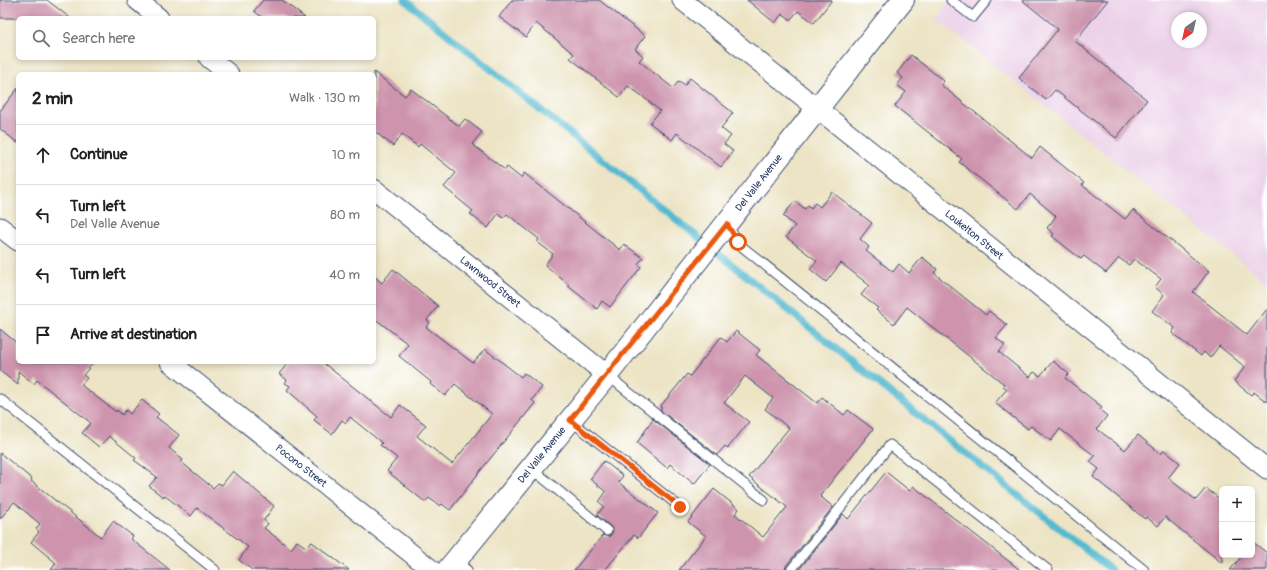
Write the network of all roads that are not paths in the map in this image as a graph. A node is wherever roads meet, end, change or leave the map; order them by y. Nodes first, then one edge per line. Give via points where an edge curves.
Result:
1 (137, 0) edge
2 (682, 0) edge
3 (903, 0) edge
4 (951, 0) edge
5 (987, 0) edge
6 (157, 16) edge
7 (212, 60) edge
8 (226, 72) edge
9 (818, 109) junction
10 (376, 191) edge
11 (0, 227) edge
12 (723, 228) junction
13 (16, 239) edge
14 (173, 364) edge
15 (607, 375) junction
16 (0, 398) edge
17 (570, 420) junction
18 (531, 468) junction
19 (1267, 469) edge
20 (764, 500) dead end
21 (680, 507) dead end
22 (607, 531) dead end
23 (457, 567) edge
24 (215, 570) edge
25 (432, 570) edge
26 (791, 570) edge
27 (1048, 570) edge
28 (1144, 570) edge

1 - 6 street
2 - 9 street, Loukelton Street
3 - 9 street, Del Valle Avenue
4 - 5 lane via 973,17
7 - 8 street
9 - 12 street, Del Valle Avenue
9 - 19 street, Loukelton Street
10 - 15 street, Lawnwood Street
11 - 13 street
12 - 15 street, Del Valle Avenue
12 - 28 lane via 745,249
14 - 25 street, Pocono Street
15 - 17 street, Del Valle Avenue
15 - 20 lane
16 - 24 lane
17 - 18 street, Del Valle Avenue
17 - 21 lane
18 - 22 lane
18 - 23 street, Del Valle Avenue
26 - 27 lane via 890,445

